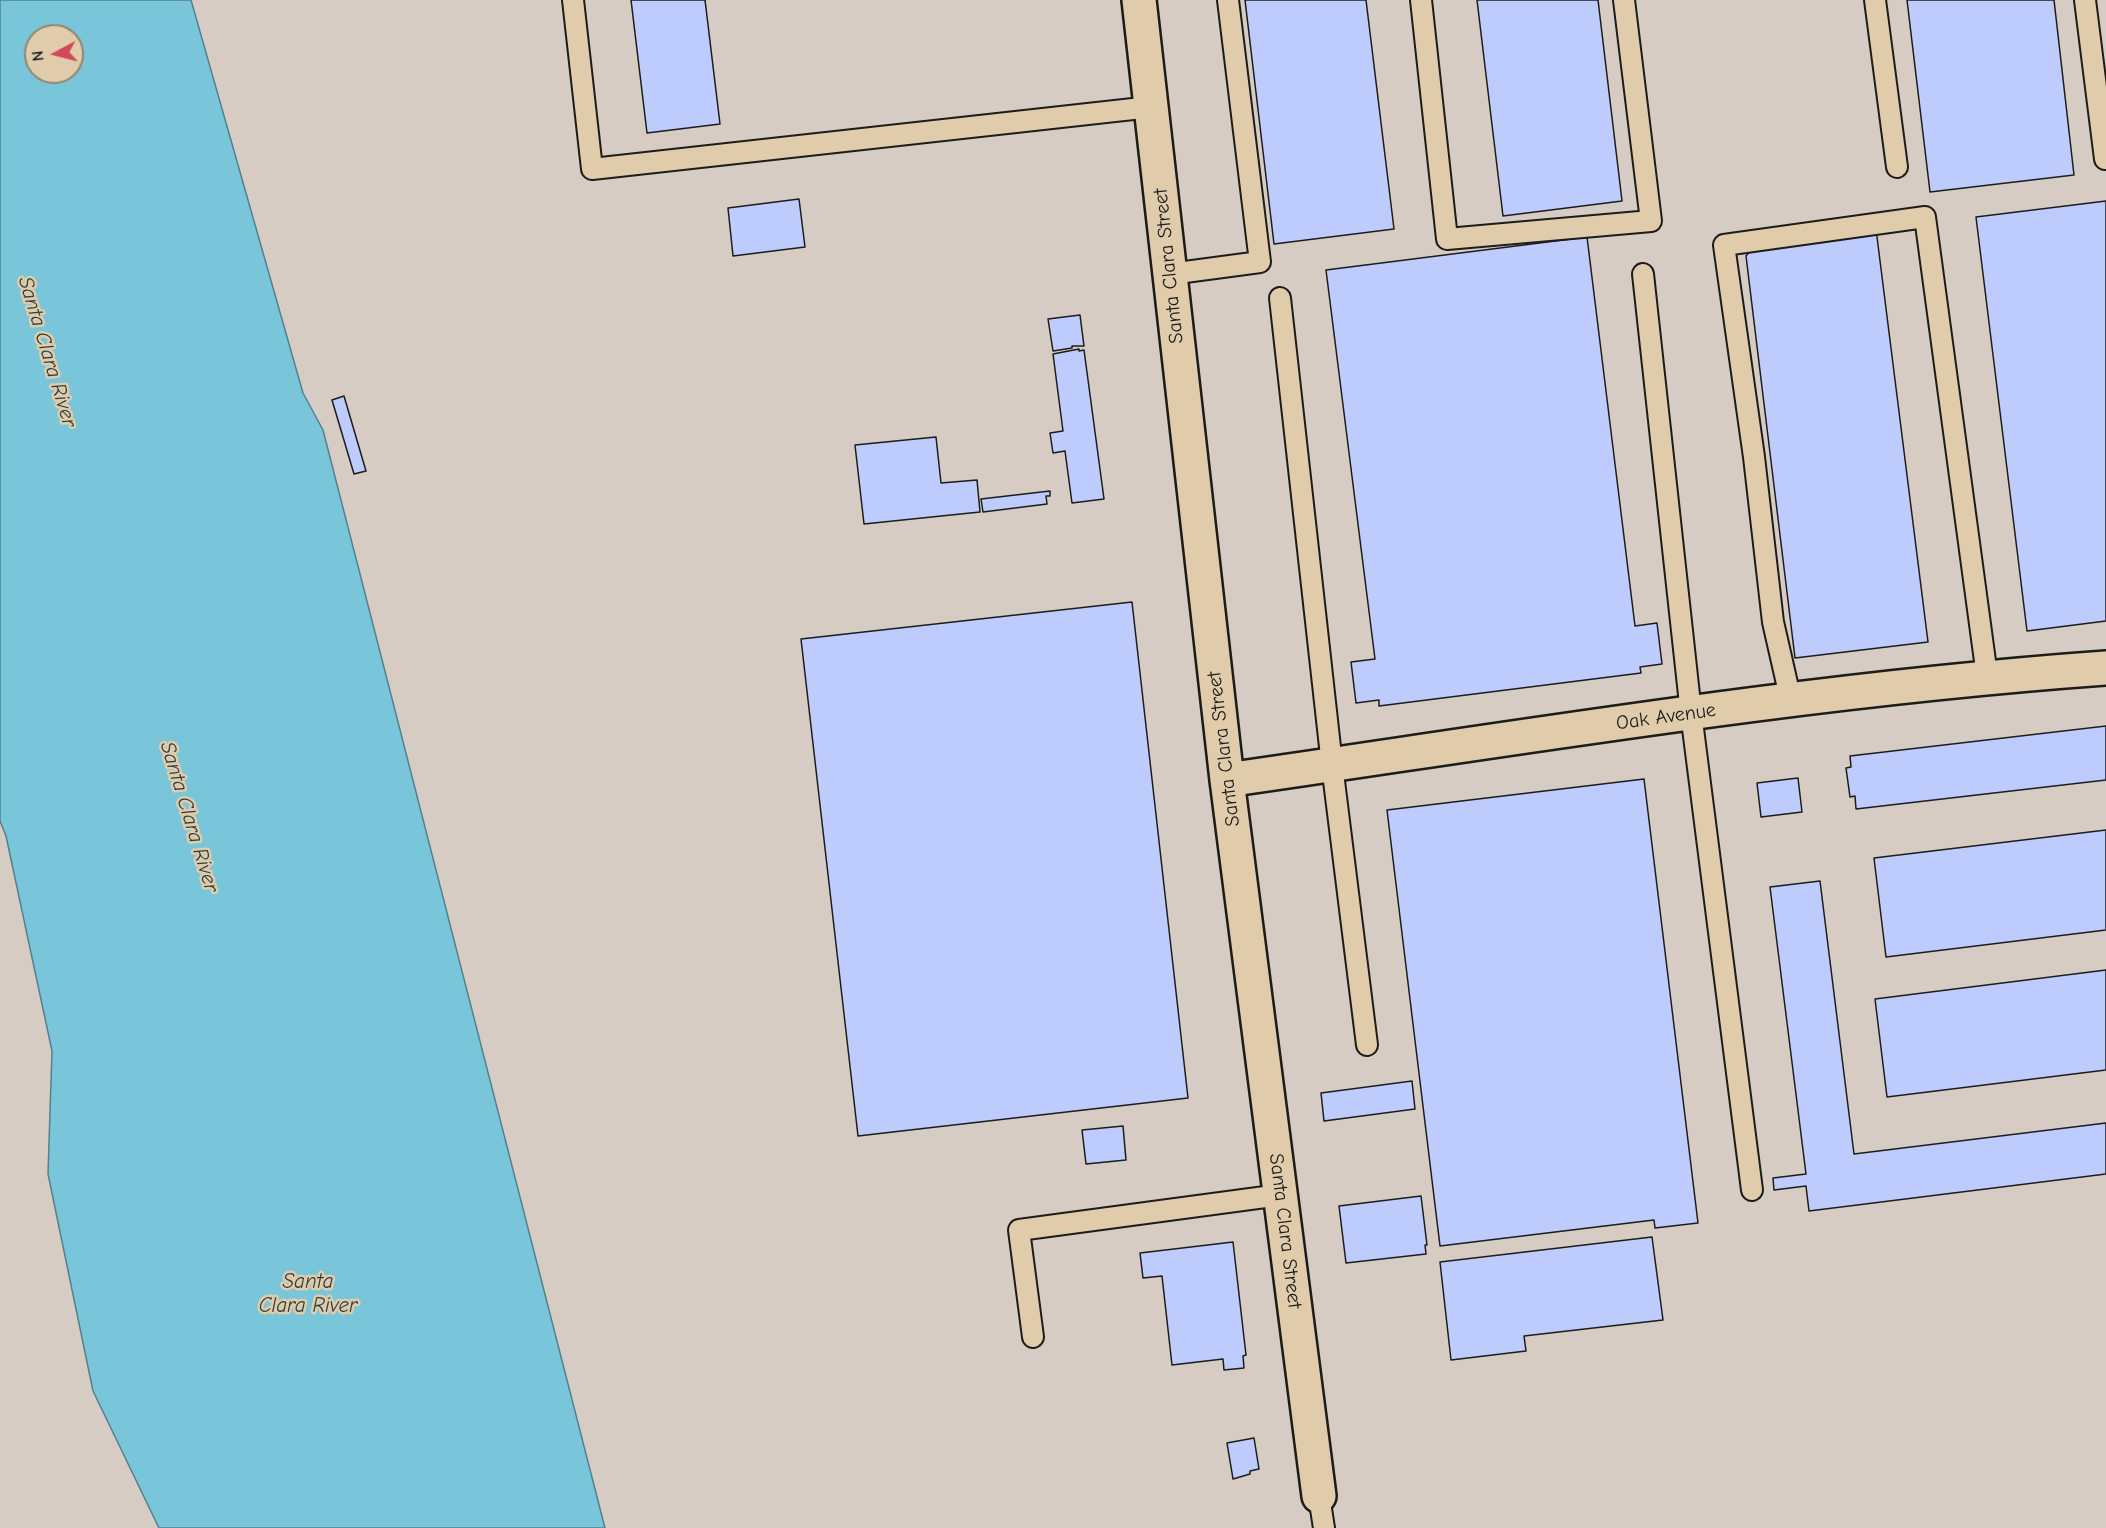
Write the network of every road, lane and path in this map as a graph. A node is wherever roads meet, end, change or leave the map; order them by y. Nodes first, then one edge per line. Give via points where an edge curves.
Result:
1 (573, 0) edge
2 (1139, 0) edge
3 (1228, 0) edge
4 (1421, 0) edge
5 (1624, 0) edge
6 (1875, 0) edge
7 (2085, 0) edge
8 (1151, 107) junction
9 (2105, 159) edge
10 (1897, 168) dead end
11 (1170, 274) junction
12 (1643, 274) dead end
13 (1280, 298) dead end
14 (2106, 668) edge
15 (1987, 676) junction
16 (1791, 701) junction
17 (1691, 714) junction
18 (1332, 765) junction
19 (1227, 780) junction
20 (1367, 1045) dead end
21 (1752, 1190) dead end
22 (1280, 1195) junction
23 (1033, 1337) dead end
24 (1321, 1512) edge

1 - 8 lane via 592,169
2 - 8 street, Santa Clara Street
3 - 11 lane via 1260,262
4 - 5 lane via 1447,239 1651,221
6 - 10 lane
7 - 9 lane
8 - 11 street, Santa Clara Street
11 - 19 street, Santa Clara Street
12 - 17 lane
13 - 18 lane
14 - 15 street, Oak Avenue
15 - 16 street, Oak Avenue
15 - 16 lane via 1925,217 1724,245 1773,622
16 - 17 street, Oak Avenue
17 - 18 street, Oak Avenue
17 - 21 lane
18 - 19 street, Oak Avenue
18 - 20 lane
19 - 22 street, Santa Clara Street
22 - 23 lane via 1019,1230
22 - 24 street, Santa Clara Street

